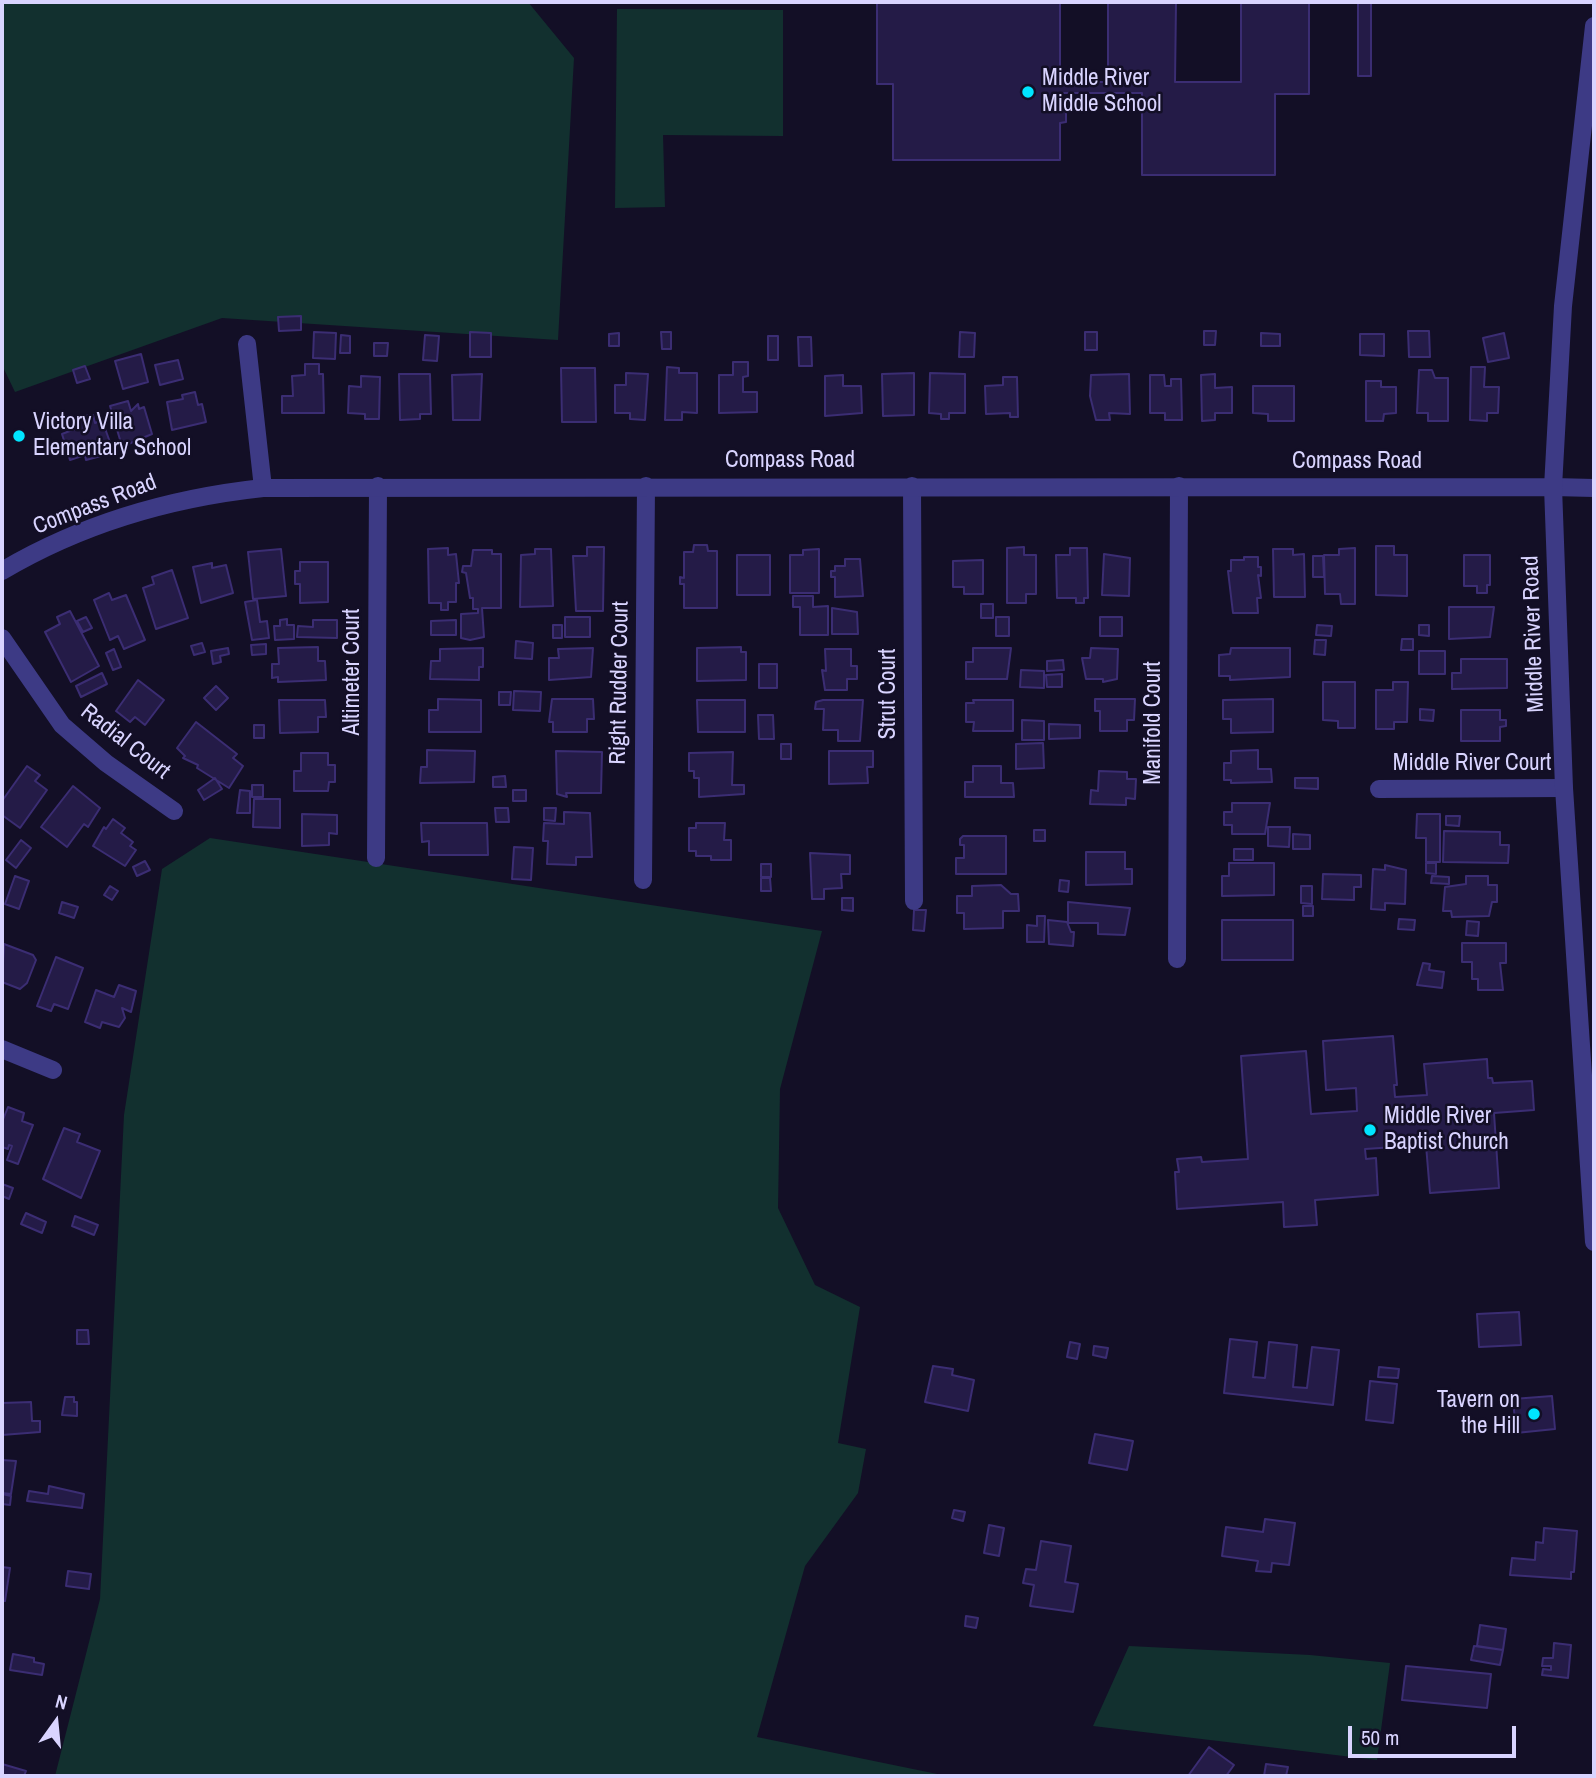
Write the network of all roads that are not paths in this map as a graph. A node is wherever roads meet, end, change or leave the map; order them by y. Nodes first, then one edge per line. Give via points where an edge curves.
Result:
1 (1594, 26) edge
2 (247, 344) dead end
3 (378, 486) junction
4 (646, 486) junction
5 (912, 486) junction
6 (1180, 486) junction
7 (1553, 487) junction
8 (263, 488) junction
9 (1594, 488) edge
10 (2, 571) edge
11 (2, 638) edge
12 (1564, 788) junction
13 (1379, 789) dead end
14 (174, 811) dead end
15 (376, 858) dead end
16 (643, 880) dead end
17 (914, 901) dead end
18 (1177, 960) dead end
19 (2, 1049) edge
20 (53, 1070) dead end
21 (1594, 1242) edge

1 - 7 street, Middle River Road via 1563,306
2 - 8 street
3 - 4 street, Compass Road
3 - 8 street, Compass Road
3 - 15 street, Altimeter Court
4 - 5 street, Compass Road
4 - 16 street, Right Rudder Court
5 - 6 street, Compass Road
5 - 17 street, Strut Court
6 - 7 street, Compass Road
6 - 18 street, Manifold Court
7 - 9 street, Compass Road
7 - 12 street, Middle River Road
8 - 10 street, Compass Road via 212,493 130,512 55,542
11 - 14 street, Radial Court via 62,725
12 - 13 street, Middle River Court
12 - 21 street, Middle River Road
19 - 20 street

